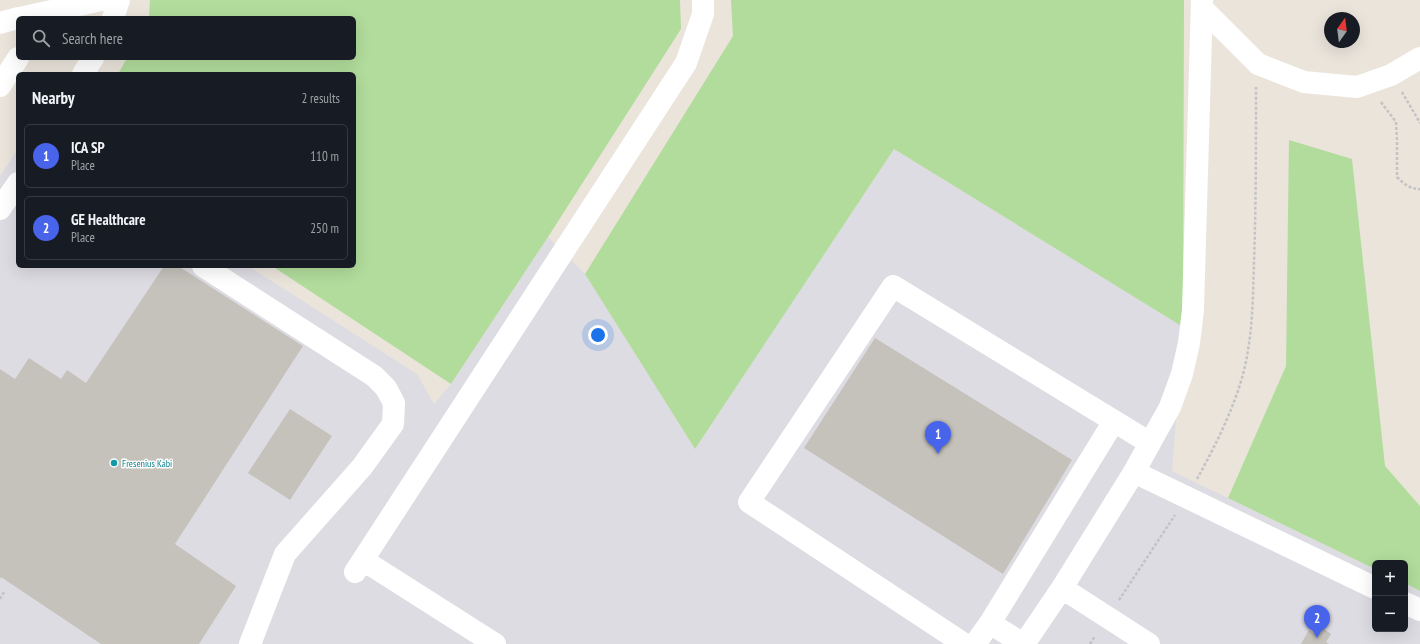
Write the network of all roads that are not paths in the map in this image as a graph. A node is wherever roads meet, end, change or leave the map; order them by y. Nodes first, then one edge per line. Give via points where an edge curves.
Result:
1 (101, 0) edge
2 (119, 0) edge
3 (703, 0) edge
4 (1202, 4) edge
5 (45, 15) edge
6 (114, 16) edge
7 (16, 19) edge
8 (0, 23) edge
9 (1420, 58) edge
10 (17, 60) edge
11 (91, 60) edge
12 (84, 72) edge
13 (0, 86) edge
14 (16, 186) edge
15 (0, 209) edge
16 (206, 268) edge
17 (1114, 421) junction
18 (1150, 443) junction
19 (1134, 472) junction
20 (1372, 587) edge
21 (1062, 588) junction
22 (1408, 604) edge
23 (1420, 610) edge
24 (990, 623) junction
25 (250, 644) edge
26 (495, 644) edge
27 (964, 644) edge
28 (975, 644) edge
29 (1024, 644) edge
30 (1149, 644) edge

1 - 5 lane
2 - 6 lane
3 - 26 lane via 703,14 686,63 359,566
4 - 9 lane via 1256,62 1304,82 1357,87 1392,75
4 - 18 lane via 1193,310 1182,374 1170,407
7 - 8 lane
10 - 13 lane
11 - 12 lane
14 - 15 lane
16 - 25 lane via 374,376 386,388 394,403 393,424 362,467 285,554
17 - 18 lane
17 - 24 lane
17 - 27 lane via 893,286 749,502
18 - 19 lane
19 - 20 lane
19 - 21 lane
21 - 29 lane
21 - 30 lane
22 - 23 lane
24 - 28 lane
24 - 29 lane

